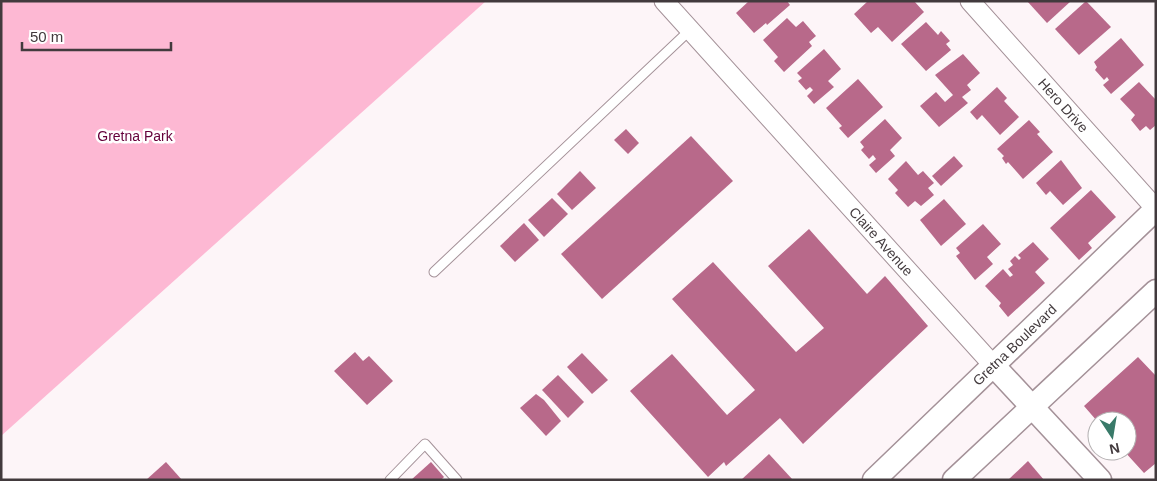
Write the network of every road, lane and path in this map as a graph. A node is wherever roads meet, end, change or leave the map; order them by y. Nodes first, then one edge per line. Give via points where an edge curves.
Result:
1 (664, 1) edge
2 (970, 1) edge
3 (690, 30) junction
4 (1156, 209) edge
5 (434, 272) dead end
6 (1156, 291) edge
7 (993, 365) junction
8 (1031, 406) junction
9 (390, 480) edge
10 (457, 480) edge
11 (874, 480) edge
12 (954, 480) edge
13 (1100, 480) edge

1 - 3 street, Claire Avenue
2 - 4 street, Hero Drive
3 - 5 lane
3 - 7 street, Claire Avenue
4 - 7 street, Gretna Boulevard
6 - 8 street
7 - 8 street, Claire Avenue
7 - 11 street, Gretna Boulevard
8 - 12 street
8 - 13 street, Claire Avenue
9 - 10 lane via 425,444

